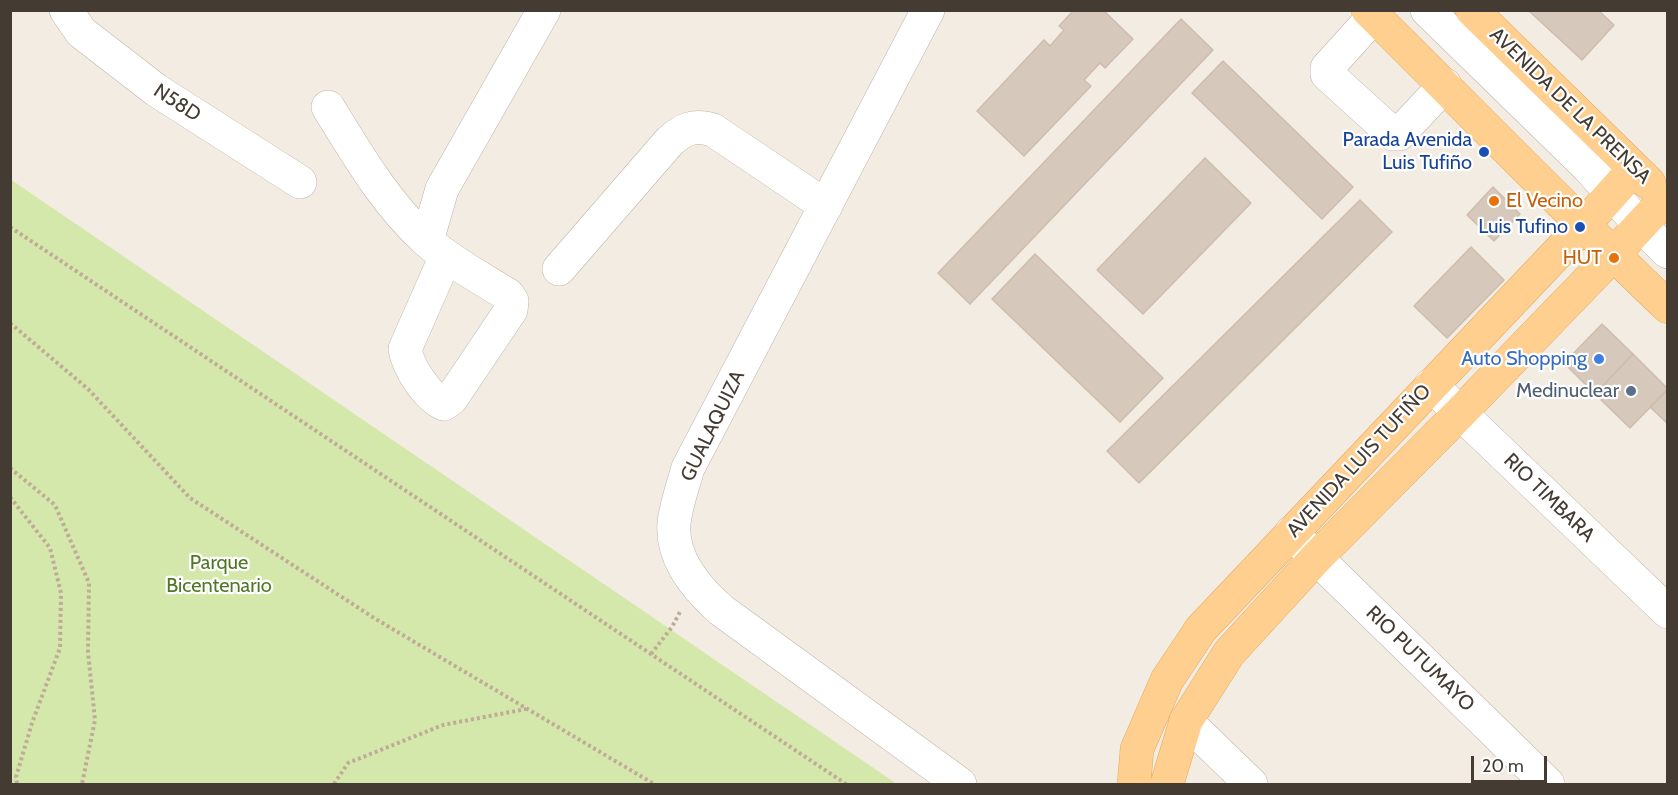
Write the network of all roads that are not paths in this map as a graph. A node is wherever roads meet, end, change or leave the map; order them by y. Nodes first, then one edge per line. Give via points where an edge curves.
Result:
1 (66, 10) edge
2 (544, 10) edge
3 (928, 10) edge
4 (1427, 10) edge
5 (1472, 10) edge
6 (1376, 12) edge
7 (1445, 85) junction
8 (328, 107) dead end
9 (1634, 169) junction
10 (300, 182) dead end
11 (1666, 200) edge
12 (826, 206) junction
13 (1595, 210) junction
14 (1625, 241) junction
15 (1668, 252) edge
16 (560, 269) dead end
17 (1668, 287) edge
18 (1668, 307) edge
19 (1431, 385) junction
20 (1460, 413) junction
21 (1291, 533) junction
22 (1317, 557) junction
23 (1668, 612) edge
24 (1185, 721) junction
25 (960, 784) edge
26 (1134, 784) edge
27 (1167, 784) edge
28 (1251, 784) edge
29 (1548, 784) edge

1 - 10 street, N58D via 81,32 156,90
2 - 8 street via 442,189 436,248 391,204
3 - 12 street, GUALAQUIZA
4 - 13 street
5 - 9 main road, AVENIDA DE LA PRENSA
6 - 7 main road
6 - 7 street via 1327,68 1327,74 1396,135
6 - 13 street
7 - 13 main road
9 - 11 main road, AVENIDA DE LA PRENSA
9 - 13 main road, AVENIDA LUIS TUFIÑO
11 - 14 main road, AVENIDA LUIS TUFIÑO
12 - 16 street via 713,129 690,127 669,142
12 - 25 street, GUALAQUIZA via 688,468 674,522 676,550 706,597 721,610
13 - 14 main road
13 - 14 street
13 - 19 main road, AVENIDA LUIS TUFIÑO
14 - 15 street
14 - 17 street
14 - 18 main road
14 - 20 main road, AVENIDA LUIS TUFIÑO
19 - 20 street, RIO TIMBARA
19 - 21 main road, AVENIDA LUIS TUFIÑO
20 - 22 main road, AVENIDA LUIS TUFIÑO
20 - 23 street, RIO TIMBARA
21 - 22 street, RIO PUTUMAYO
21 - 26 main road, AVENIDA LUIS TUFIÑO via 1201,629 1167,680 1137,749
22 - 24 main road, AVENIDA LUIS TUFIÑO via 1229,653
22 - 29 street, RIO PUTUMAYO
24 - 27 main road, AVENIDA LUIS TUFIÑO
24 - 28 street

